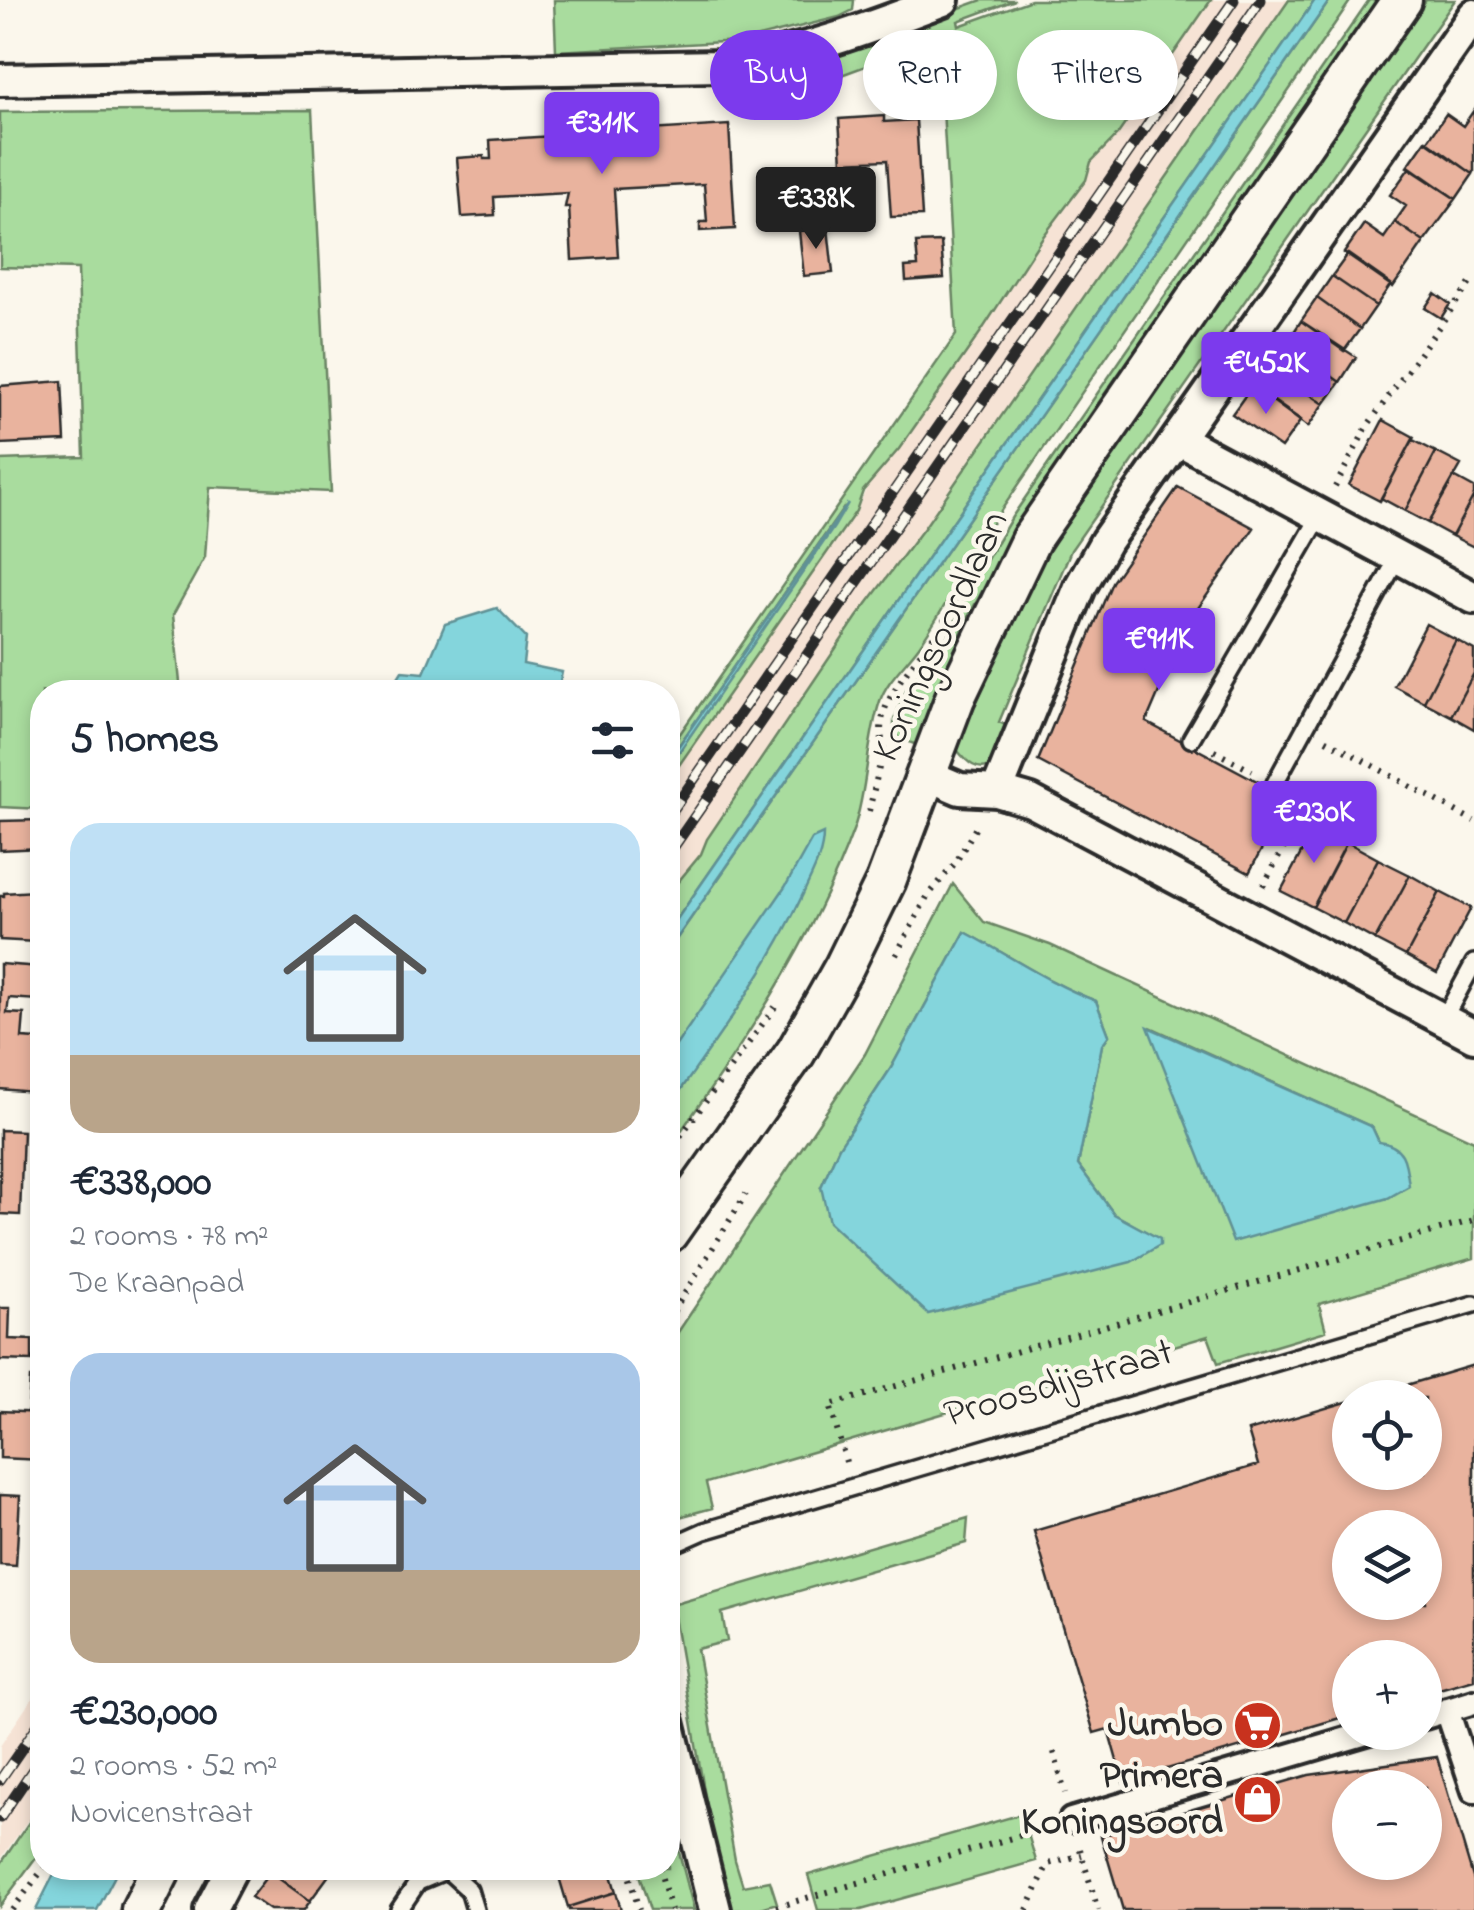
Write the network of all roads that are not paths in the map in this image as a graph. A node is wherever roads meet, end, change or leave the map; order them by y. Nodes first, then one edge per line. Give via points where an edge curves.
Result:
1 (943, 0) edge
2 (1402, 0) edge
3 (1474, 15) edge
4 (0, 80) edge
5 (1178, 440) junction
6 (1320, 516) junction
7 (1398, 557) junction
8 (1474, 598) edge
9 (1191, 739) road end
10 (925, 774) junction
11 (1275, 784) road end
12 (996, 791) junction
13 (1474, 963) edge
14 (1443, 1020) junction
15 (1474, 1036) edge
16 (680, 1216) edge
17 (1474, 1304) edge
18 (680, 1541) edge
19 (1474, 1702) edge
20 (1442, 1711) edge
21 (1442, 1725) edge
22 (1332, 1743) edge
23 (680, 1770) edge
24 (1474, 1791) edge
25 (1071, 1820) road end
26 (156, 1880) edge
27 (226, 1880) edge
28 (423, 1880) edge
29 (458, 1880) edge
30 (141, 1910) edge
31 (210, 1910) edge
32 (399, 1910) edge
33 (475, 1910) edge
34 (715, 1910) edge

1 - 4 street via 836,41 720,66
2 - 10 street, Koningsoordlaan via 1032,540 992,614
3 - 5 street
5 - 6 street
5 - 12 street via 1080,587
6 - 7 street
6 - 9 lane
7 - 8 street
7 - 11 lane
10 - 12 street via 960,789
10 - 16 street, Koningsoordlaan via 886,881 844,967 796,1052
12 - 14 street via 1032,801
13 - 14 lane
14 - 15 street
17 - 18 lane, Proosdijstraat
19 - 20 street
21 - 24 street
22 - 25 street
23 - 34 street
26 - 30 street
27 - 31 street
28 - 32 lane
29 - 33 lane

